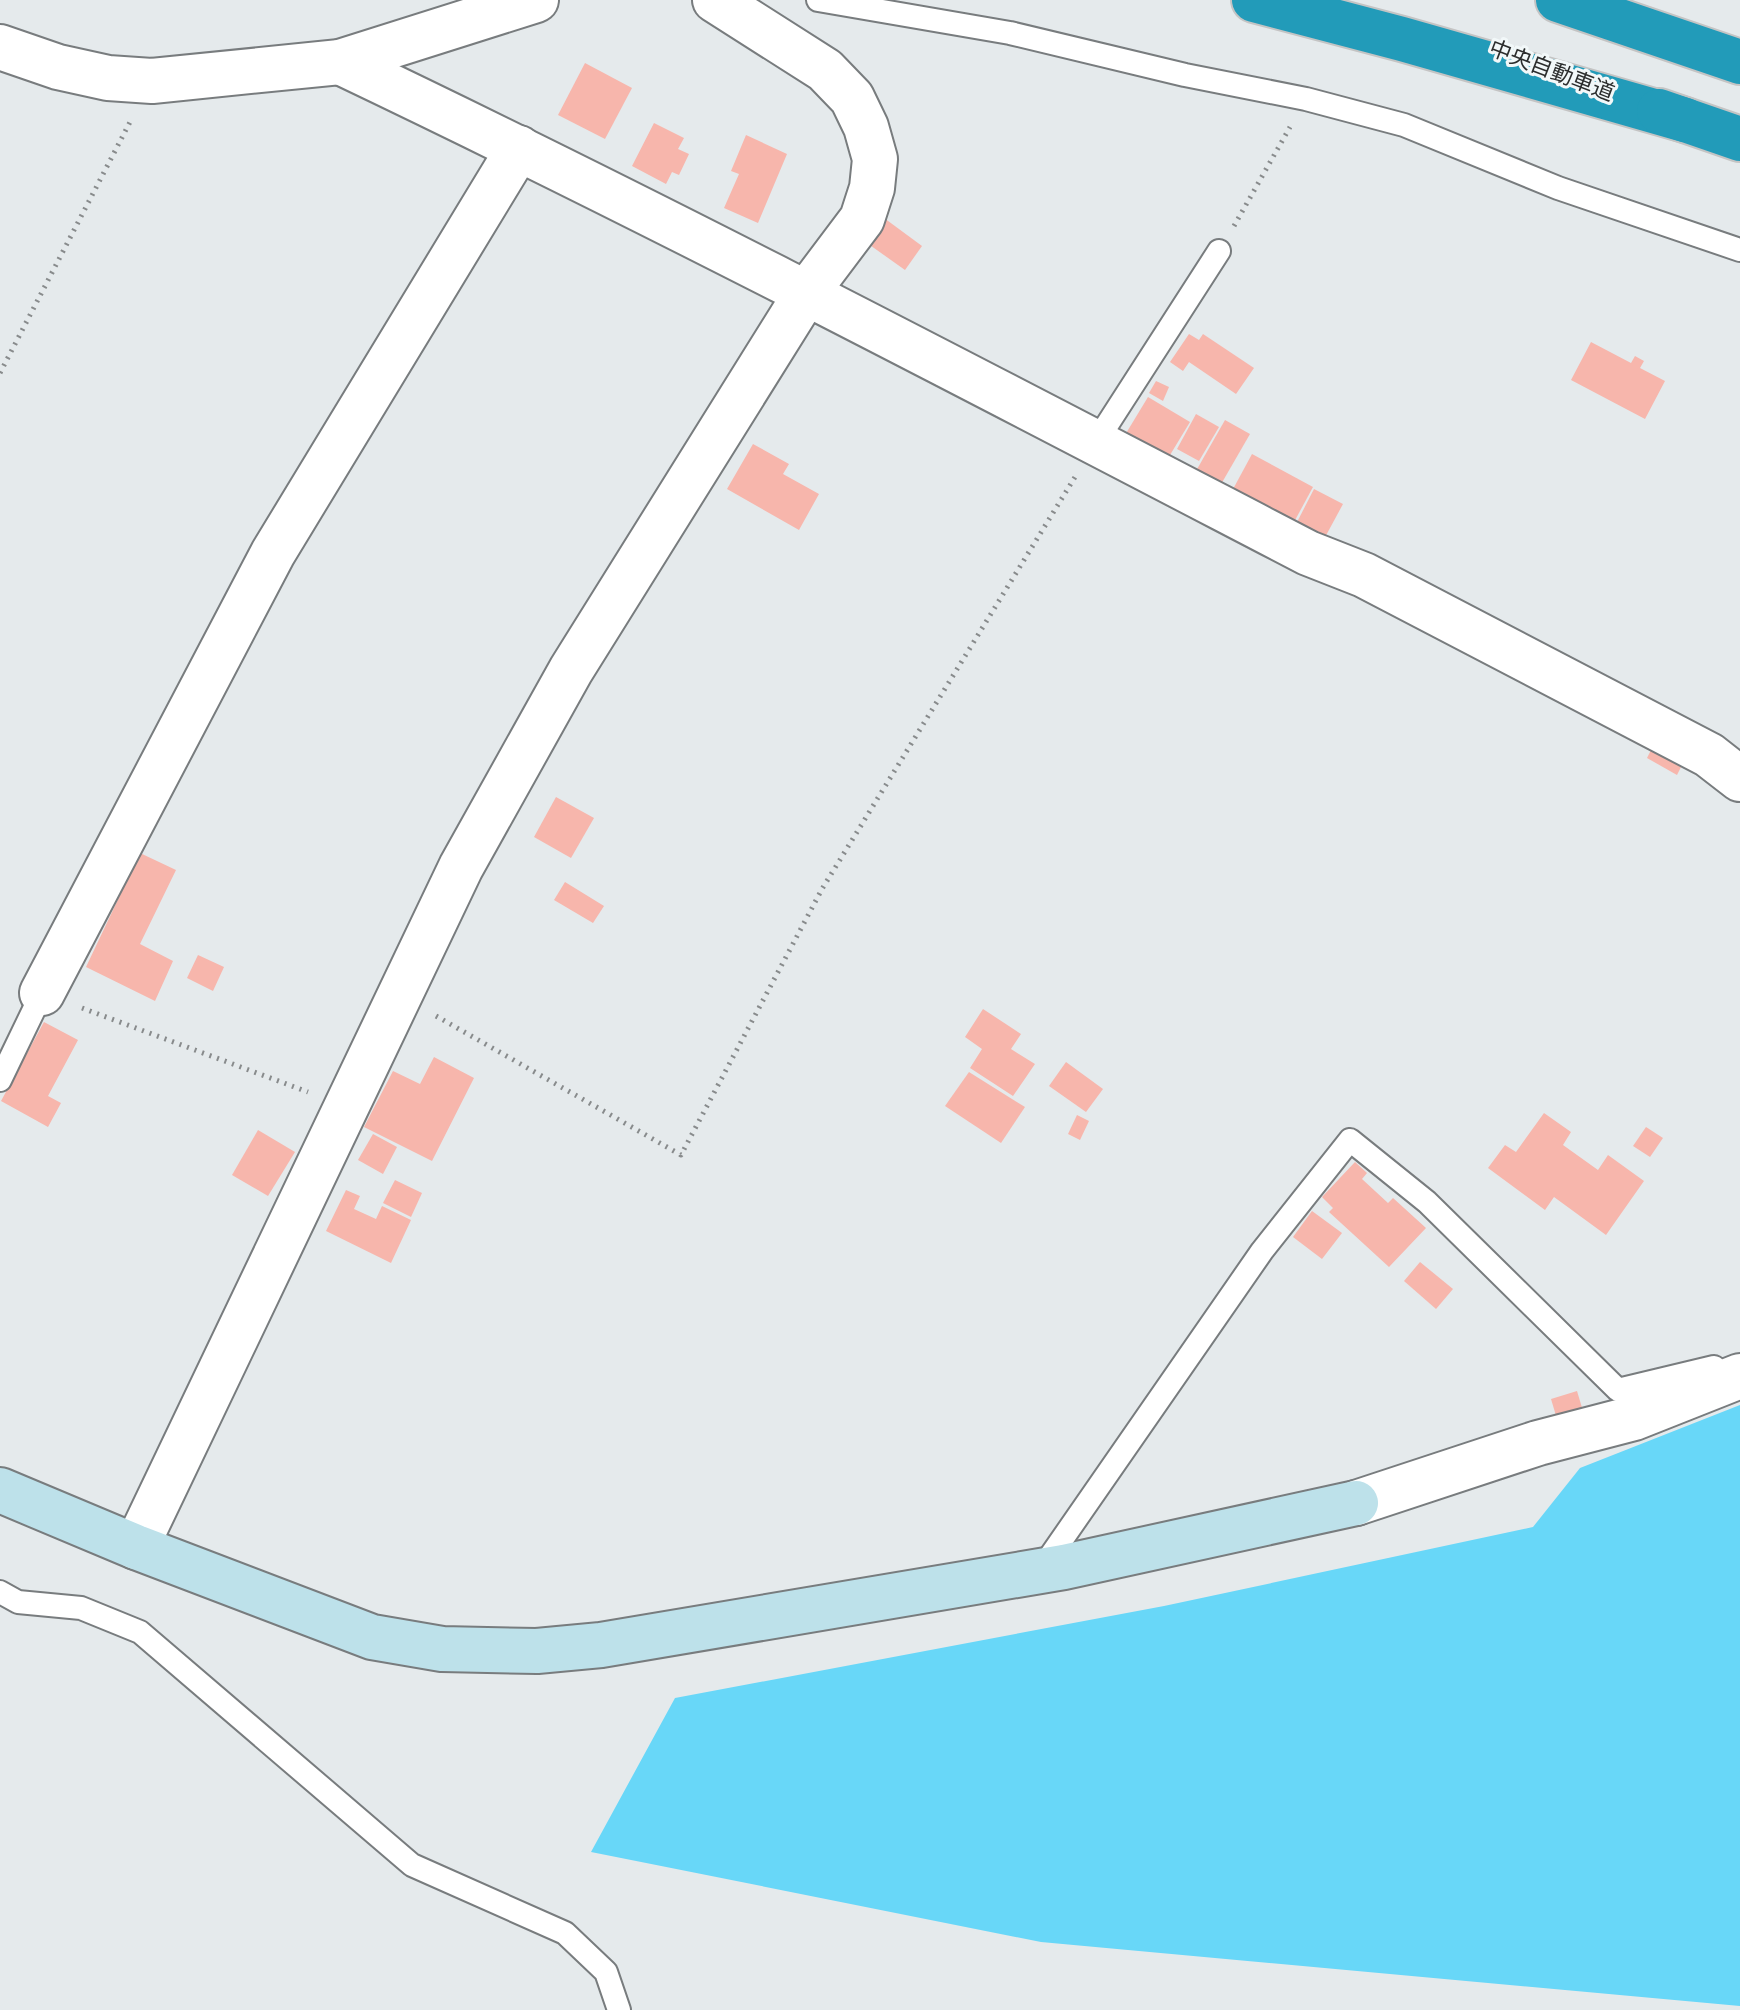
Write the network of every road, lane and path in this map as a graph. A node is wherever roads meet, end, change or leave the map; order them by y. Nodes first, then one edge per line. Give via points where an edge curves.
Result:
1 (536, 0) edge
2 (715, 0) edge
3 (818, 0) edge
4 (1254, 0) edge
5 (1365, 0) edge
6 (1558, 0) edge
7 (1575, 0) edge
8 (1642, 29) junction
9 (0, 47) edge
10 (340, 62) junction
11 (1740, 62) edge
12 (152, 81) junction
13 (1306, 99) junction
14 (1685, 120) junction
15 (1740, 139) edge
16 (519, 148) junction
17 (1740, 250) edge
18 (1219, 251) joint
19 (807, 292) junction
20 (0, 373) edge
21 (1096, 442) junction
22 (1740, 779) edge
23 (42, 993) junction
24 (400, 995) junction
25 (0, 1080) edge
26 (347, 1107) junction
27 (1740, 1360) edge
28 (1740, 1376) edge
29 (0, 1490) edge
30 (136, 1547) junction
31 (1039, 1572) junction
32 (0, 1592) edge
33 (619, 2010) edge

1 - 10 street
2 - 19 street via 825,70 852,98 866,127 875,159 862,219
3 - 13 lane via 1010,33
4 - 14 highway
5 - 14 highway, 中央自動車道
6 - 8 highway
7 - 8 highway
8 - 11 highway
9 - 12 street via 58,67
10 - 12 street
10 - 16 street
12 - 20 path
13 - 17 lane via 1404,125 1558,188
13 - 18 path
14 - 15 highway, 中央自動車道
16 - 19 street
16 - 23 street via 273,553
18 - 21 lane
19 - 21 street
19 - 24 street via 571,670 461,867
21 - 22 street via 1709,755
21 - 24 path via 822,889 681,1155
23 - 25 lane
23 - 26 path
24 - 26 street
26 - 30 street
27 - 31 lane via 1618,1390 1427,1202 1350,1140 1262,1251
28 - 31 street via 1634,1418 1538,1443 1356,1503
29 - 30 street
30 - 31 street via 372,1637 490,1651 601,1645
32 - 33 lane via 18,1602 81,1608 140,1632 412,1865 565,1933 606,1972

